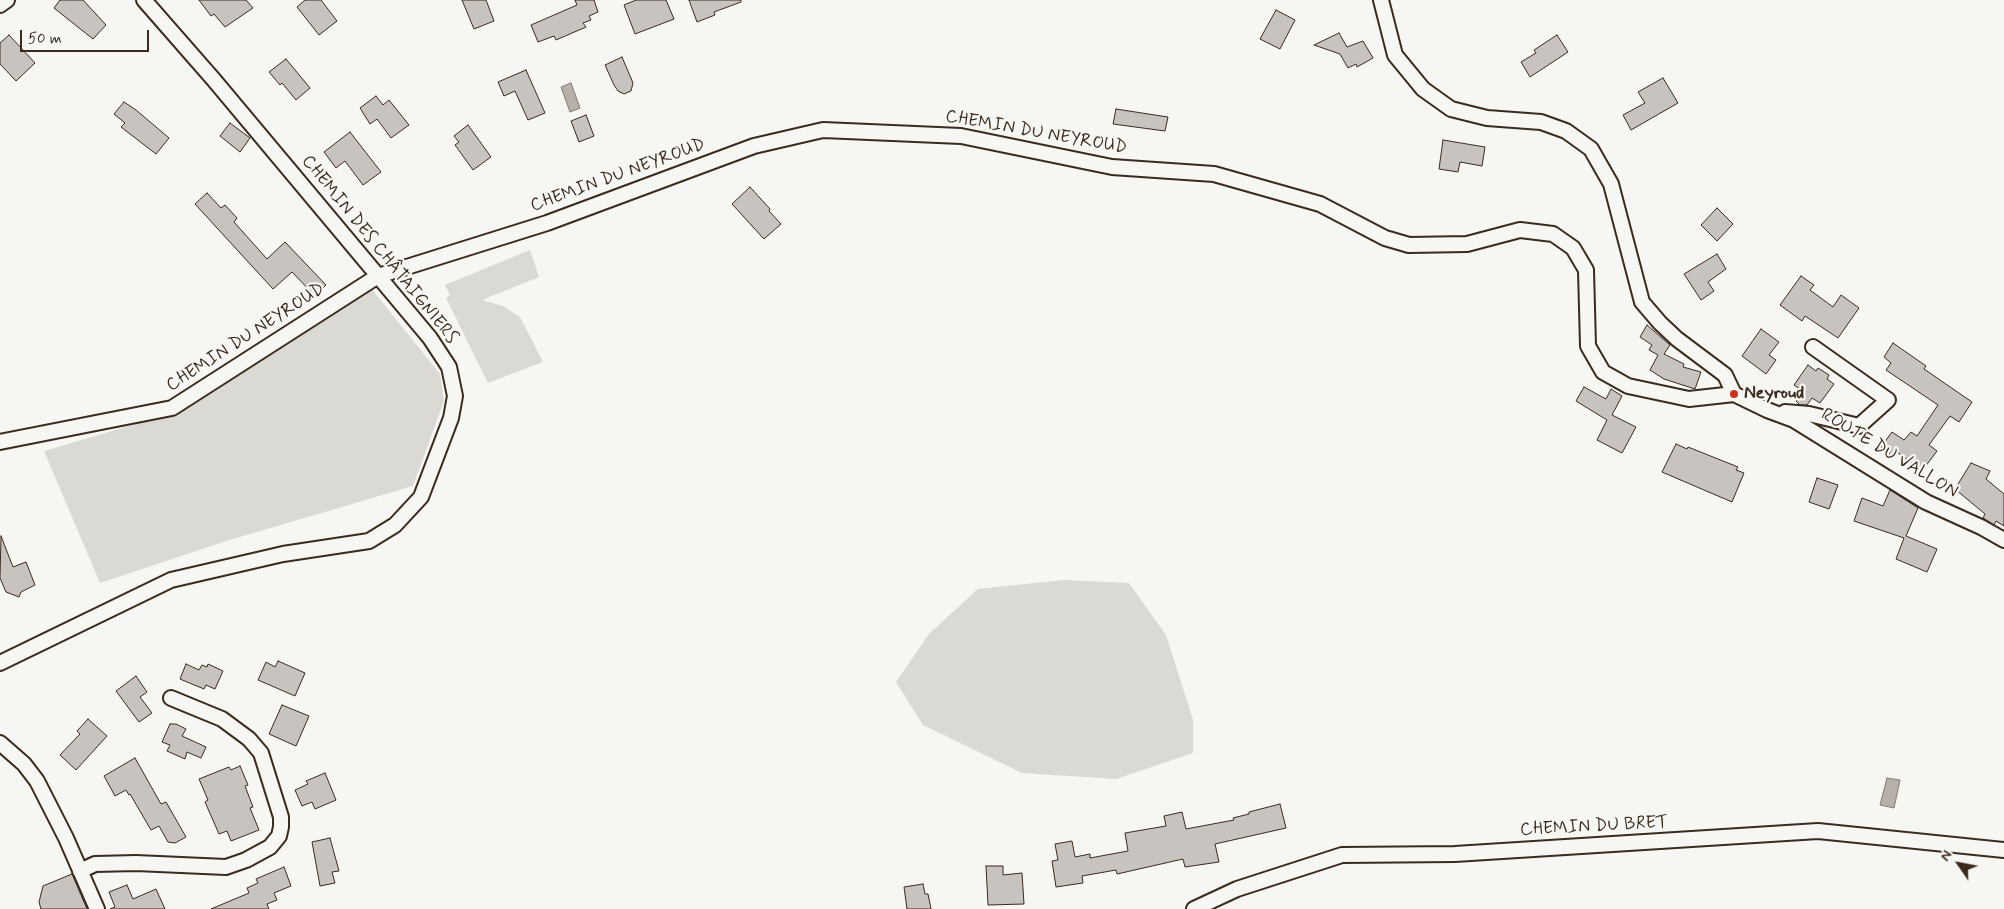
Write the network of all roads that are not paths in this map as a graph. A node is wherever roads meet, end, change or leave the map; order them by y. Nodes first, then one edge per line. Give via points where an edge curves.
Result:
1 (7, 0) edge
2 (144, 0) edge
3 (1381, 0) edge
4 (0, 5) edge
5 (378, 276) junction
6 (1813, 347) dead end
7 (1734, 394) junction
8 (1767, 410) junction
9 (0, 442) edge
10 (2004, 540) edge
11 (0, 663) edge
12 (171, 698) dead end
13 (0, 743) edge
14 (2004, 850) edge
15 (80, 871) junction
16 (97, 909) edge
17 (1194, 909) edge

1 - 4 street
2 - 5 street, CHEMIN DES CHÂTAIGNIERS
3 - 7 street via 1395,55 1423,89 1451,109 1487,118 1541,122 1566,131 1591,149 1611,184 1642,302 1677,339 1725,375
5 - 7 street, CHEMIN DU NEYROUD via 547,223 754,146 823,130 961,136 1112,167 1214,174 1320,204 1385,238 1409,245 1468,244 1520,230 1553,234 1573,248 1586,270 1588,346 1603,372 1628,386 1689,400
5 - 9 street, CHEMIN DU NEYROUD via 172,408
5 - 11 street, CHEMIN DES CHÂTAIGNIERS via 430,338 449,367 455,396 421,497 395,525 369,541 283,554 172,580
6 - 8 street via 1888,400 1859,426 1809,414
7 - 8 street, ROUTE DU VALLON
8 - 10 street, ROUTE DU VALLON via 1794,420 1926,502
12 - 15 street via 222,719 250,739 261,753 281,817 279,836 270,847 226,867 95,864
13 - 15 street via 24,764 37,781
14 - 17 street, CHEMIN DU BRET via 1818,831 1455,854 1342,855 1237,889
15 - 16 street

